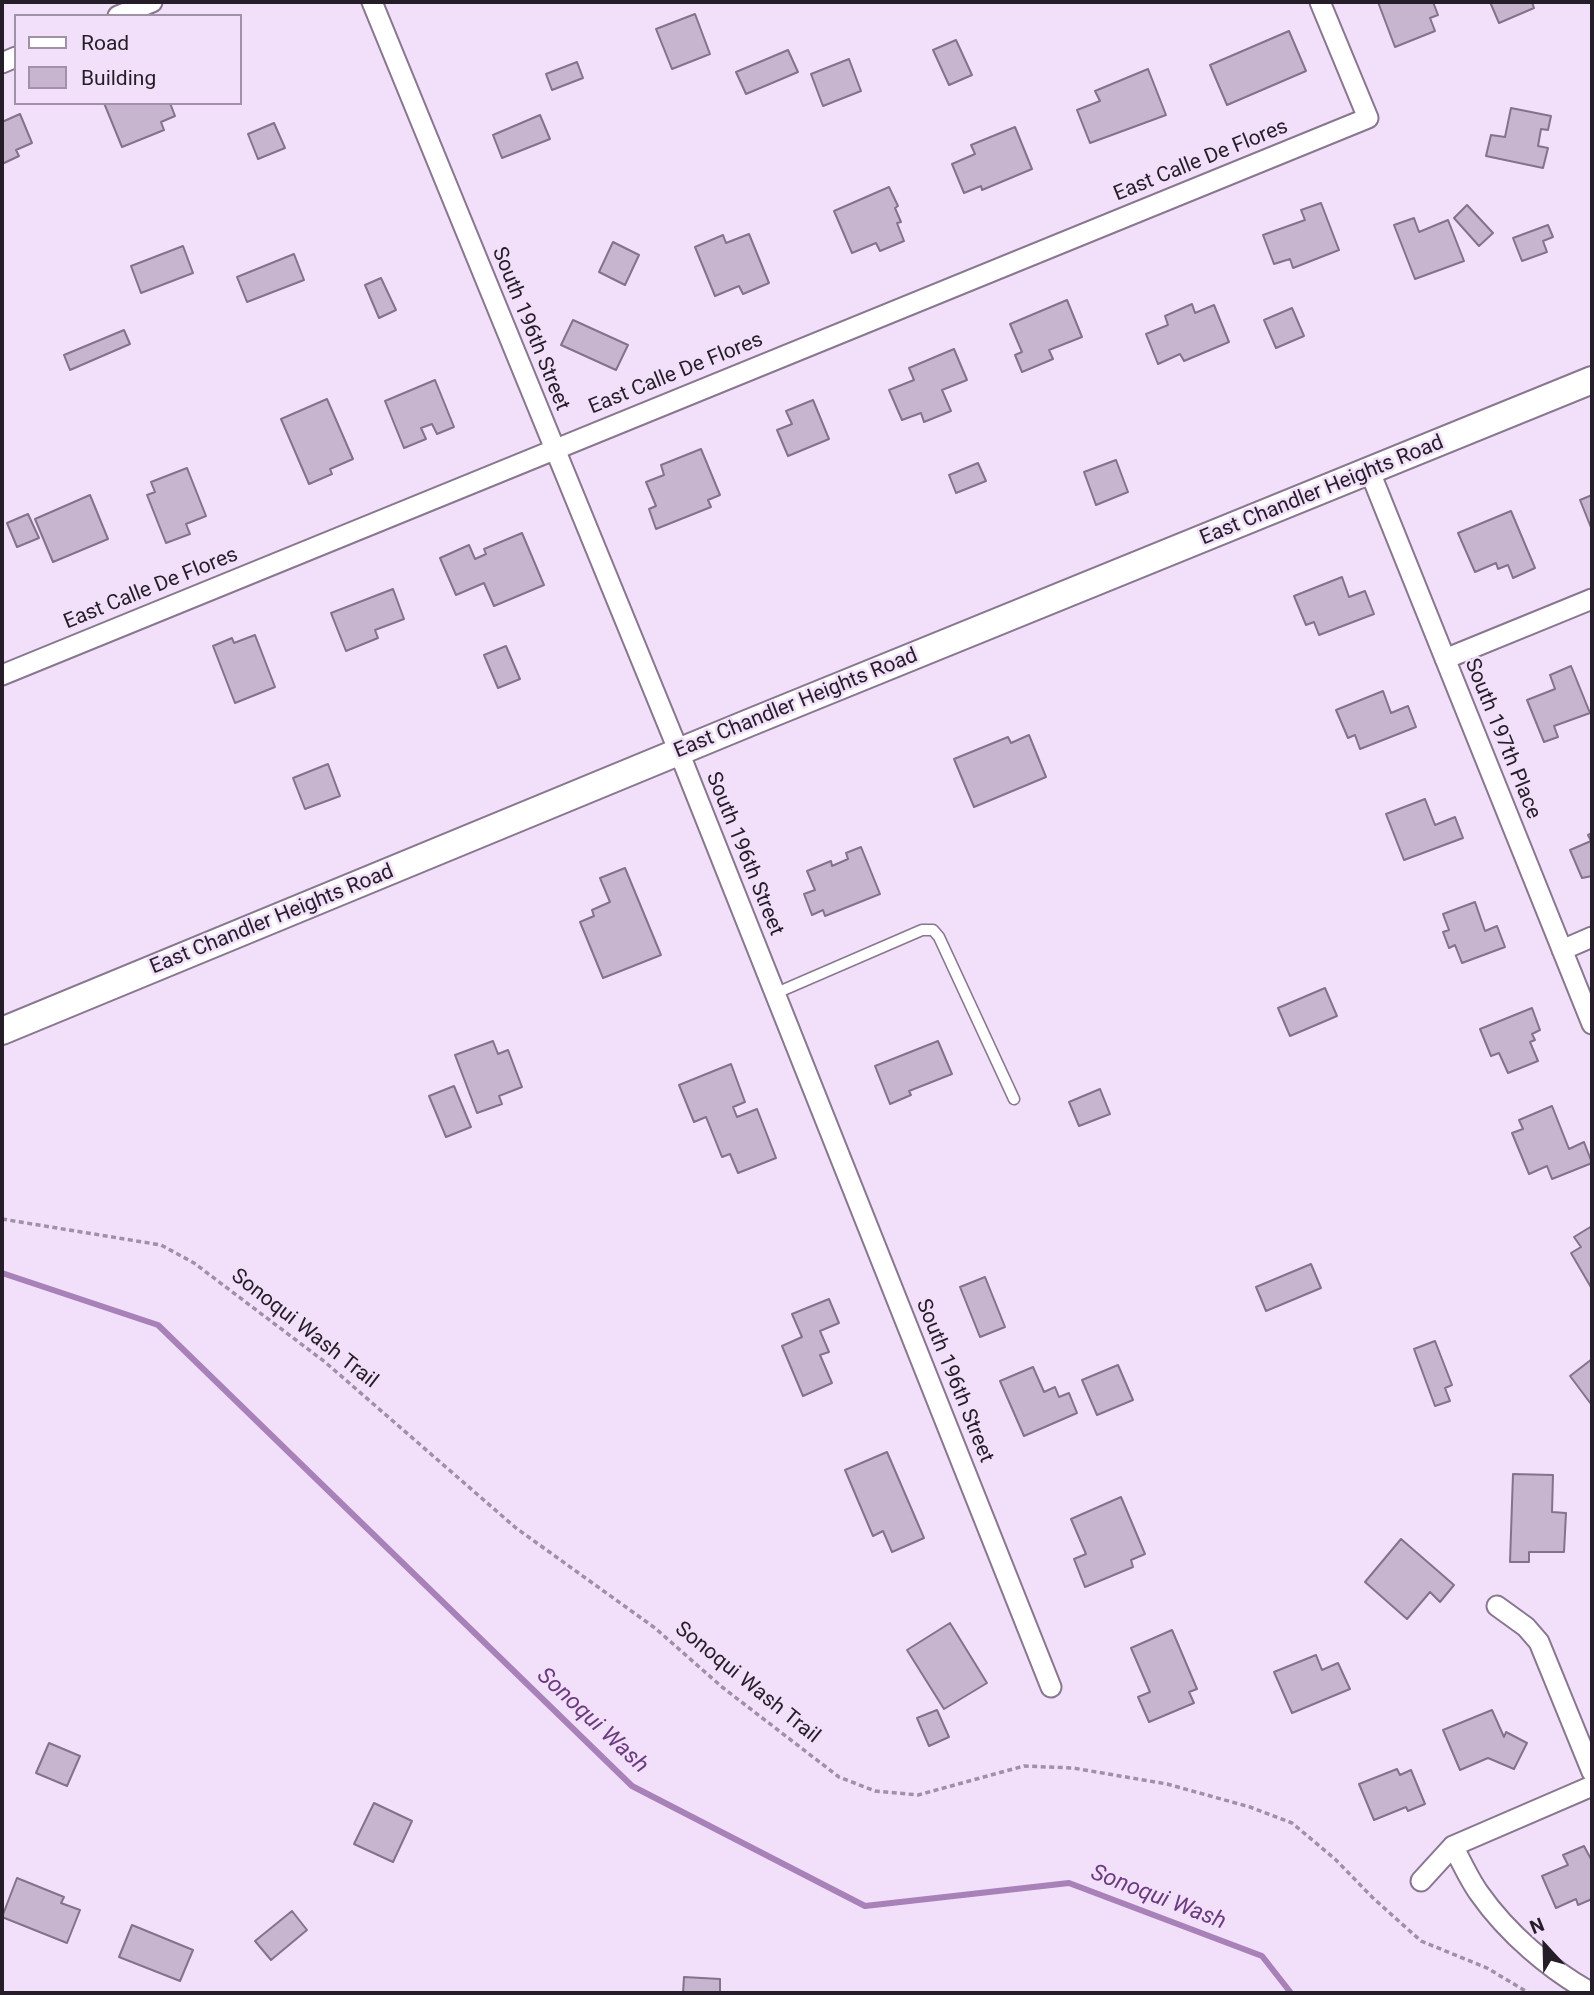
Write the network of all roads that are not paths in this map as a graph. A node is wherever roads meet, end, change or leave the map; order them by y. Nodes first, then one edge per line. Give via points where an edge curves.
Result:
1 (152, 2) edge
2 (372, 2) edge
3 (1320, 2) edge
4 (123, 14) edge
5 (1592, 380) edge
6 (554, 449) junction
7 (1370, 471) junction
8 (1592, 600) edge
9 (1445, 659) junction
10 (2, 675) edge
11 (679, 752) junction
12 (1592, 937) edge
13 (1562, 950) junction
14 (774, 994) junction
15 (1592, 1024) edge
16 (2, 1031) edge
17 (1014, 1099) dead end
18 (1497, 1606) dead end
19 (1051, 1687) dead end
20 (1592, 1772) edge
21 (1592, 1786) edge
22 (1453, 1846) junction
23 (1420, 1881) dead end
24 (1592, 1993) edge

1 - 4 street
2 - 6 street, South 196th Street
3 - 6 street, East Calle De Flores via 1368,118
5 - 7 main road, East Chandler Heights Road
6 - 10 street, East Calle De Flores
6 - 11 street, South 196th Street
7 - 9 street, South 197th Place
7 - 11 main road, East Chandler Heights Road
8 - 9 street
9 - 13 street, South 197th Place
11 - 14 street, South 196th Street
11 - 16 main road, East Chandler Heights Road
12 - 13 street
13 - 15 street, South 197th Place
14 - 17 lane via 922,930 933,930
14 - 19 street, South 196th Street
18 - 20 street via 1539,1642
21 - 22 street
22 - 23 street
22 - 24 street via 1478,1893 1498,1916 1572,1983

